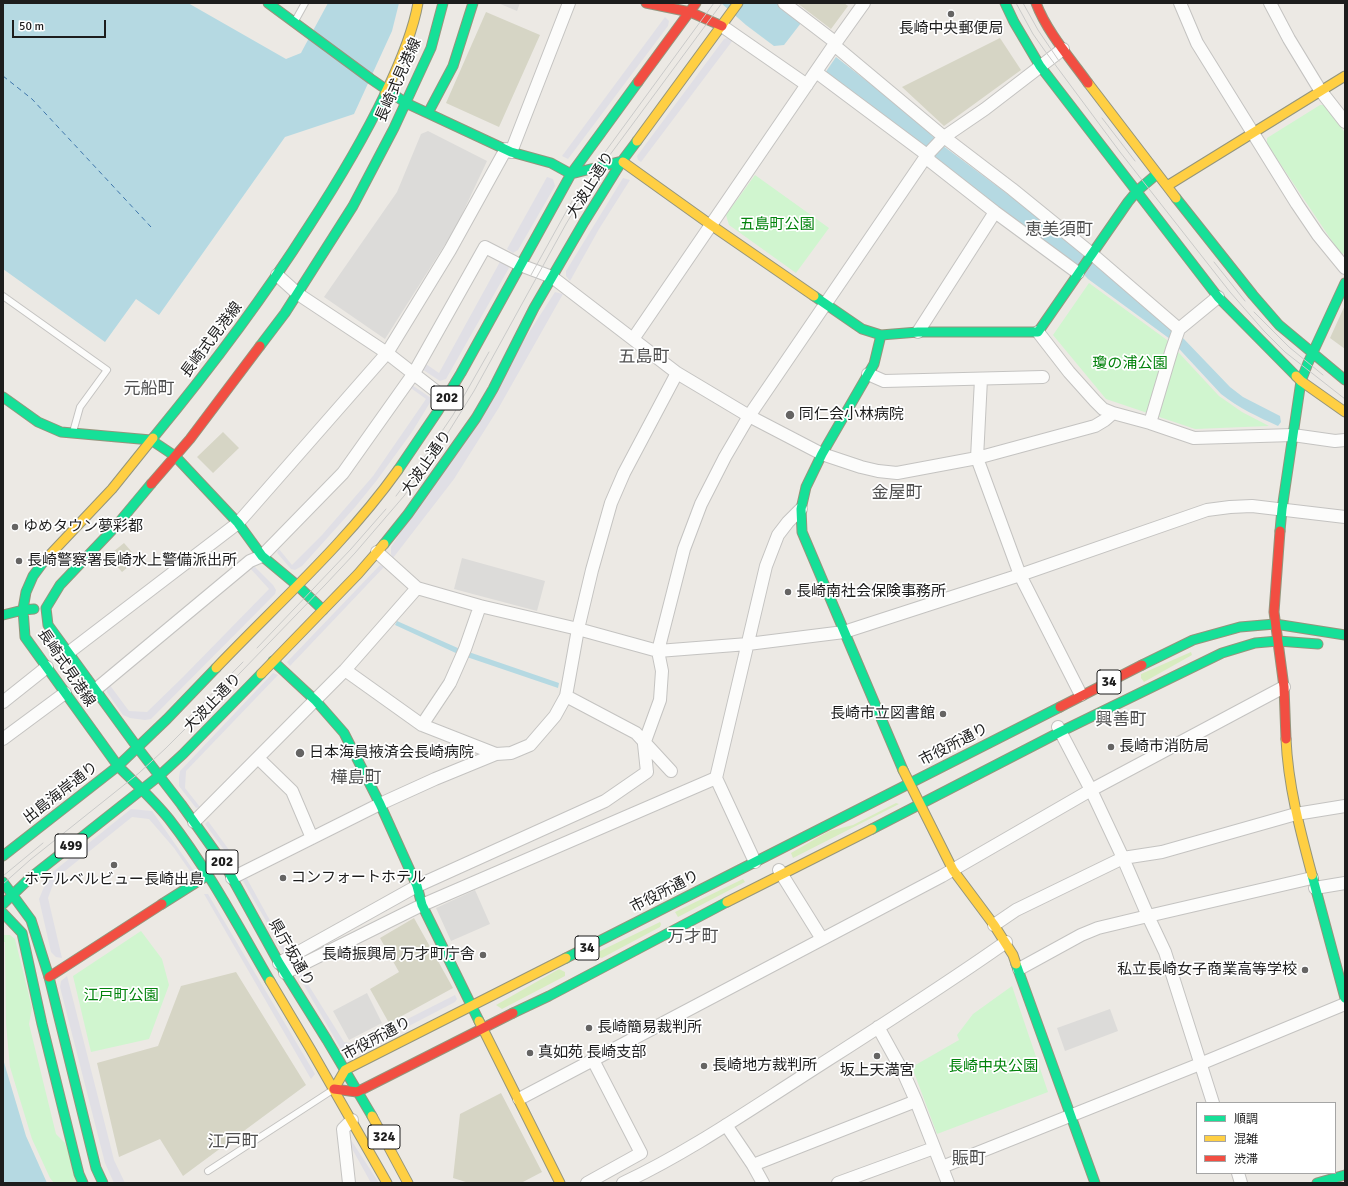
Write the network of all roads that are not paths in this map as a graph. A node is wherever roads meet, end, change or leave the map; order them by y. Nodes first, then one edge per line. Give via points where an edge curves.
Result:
1 (268, 3) edge
2 (305, 3) edge
3 (418, 3) edge
4 (443, 3) edge
5 (473, 3) edge
6 (569, 3) edge
7 (646, 3) edge
8 (696, 3) edge
9 (738, 3) edge
10 (784, 3) edge
11 (864, 3) edge
12 (1005, 3) edge
13 (1036, 3) edge
14 (1180, 3) edge
15 (1270, 3) edge
16 (690, 12) junction
17 (726, 21) junction
18 (294, 23) junction
19 (834, 44) junction
20 (1063, 49) junction
21 (1040, 66) junction
22 (816, 72) junction
23 (1345, 76) edge
24 (807, 85) junction
25 (1320, 90) junction
26 (387, 91) junction
27 (406, 103) junction
28 (428, 113) junction
29 (1345, 122) edge
30 (1254, 133) junction
31 (944, 137) junction
32 (509, 150) junction
33 (927, 156) junction
34 (622, 162) junction
35 (571, 174) junction
36 (1157, 174) junction
37 (1167, 186) junction
38 (1137, 191) junction
39 (995, 212) junction
40 (711, 225) junction
41 (1091, 255) junction
42 (520, 265) junction
43 (1345, 268) edge
44 (1079, 273) junction
45 (277, 275) junction
46 (552, 277) junction
47 (1345, 283) edge
48 (298, 294) junction
49 (3, 296) edge
50 (1218, 297) junction
51 (826, 304) junction
52 (1179, 329) junction
53 (918, 332) junction
54 (1038, 332) junction
55 (881, 335) junction
56 (633, 339) junction
57 (387, 353) junction
58 (1312, 353) junction
59 (414, 373) junction
60 (677, 373) junction
61 (868, 374) junction
62 (1043, 377) dead end
63 (981, 379) junction
64 (1345, 380) edge
65 (1301, 381) junction
66 (3, 397) edge
67 (446, 399) junction
68 (1345, 412) edge
69 (1113, 413) junction
70 (749, 416) junction
71 (1150, 423) junction
72 (72, 434) junction
73 (1293, 435) junction
74 (151, 440) junction
75 (1345, 440) edge
76 (822, 454) junction
77 (175, 456) junction
78 (977, 458) junction
79 (801, 509) junction
80 (1282, 509) junction
81 (1345, 517) edge
82 (238, 523) junction
83 (377, 552) junction
84 (262, 556) junction
85 (1020, 575) junction
86 (298, 586) junction
87 (417, 588) junction
88 (480, 606) junction
89 (46, 608) junction
90 (22, 610) junction
91 (323, 610) junction
92 (3, 615) edge
93 (1275, 624) junction
94 (578, 629) junction
95 (844, 632) junction
96 (1345, 634) edge
97 (1278, 641) junction
98 (748, 644) junction
99 (1329, 646) dead end
100 (658, 651) junction
101 (68, 653) junction
102 (273, 661) junction
103 (47, 667) junction
104 (345, 670) junction
105 (1284, 687) junction
106 (95, 690) junction
107 (65, 693) junction
108 (566, 696) junction
109 (1081, 696) junction
110 (316, 701) junction
111 (3, 702) edge
112 (1050, 712) junction
113 (422, 725) junction
114 (1060, 732) junction
115 (3, 739) edge
116 (644, 744) junction
117 (137, 746) junction
118 (496, 754) junction
119 (258, 758) junction
120 (118, 766) junction
121 (671, 771) dead end
122 (159, 776) junction
123 (716, 778) junction
124 (909, 783) junction
125 (1091, 790) junction
126 (141, 791) junction
127 (380, 804) junction
128 (920, 806) junction
129 (1345, 806) edge
130 (1296, 814) junction
131 (194, 822) junction
132 (312, 838) junction
133 (771, 854) junction
134 (3, 856) edge
135 (1123, 858) junction
136 (755, 862) junction
137 (953, 870) junction
138 (208, 875) junction
139 (781, 875) junction
140 (232, 878) junction
141 (3, 882) edge
142 (1314, 883) junction
143 (1345, 883) edge
144 (417, 886) junction
145 (12, 895) junction
146 (3, 904) edge
147 (422, 905) junction
148 (3, 913) edge
149 (1148, 916) junction
150 (994, 925) junction
151 (822, 939) junction
152 (1006, 942) junction
153 (282, 968) junction
154 (1019, 969) junction
155 (49, 977) junction
156 (1345, 998) edge
157 (1345, 1004) edge
158 (472, 1006) junction
159 (484, 1028) junction
160 (878, 1028) junction
161 (593, 1060) junction
162 (1200, 1064) junction
163 (345, 1070) junction
164 (334, 1089) junction
165 (357, 1092) junction
166 (518, 1099) junction
167 (916, 1101) junction
168 (1213, 1102) edge
169 (1071, 1115) junction
170 (352, 1120) junction
171 (726, 1125) junction
172 (934, 1148) junction
173 (753, 1165) junction
174 (942, 1167) junction
175 (208, 1170) dead end
176 (1345, 1175) edge
177 (83, 1183) edge
178 (103, 1183) edge
179 (349, 1183) edge
180 (387, 1183) edge
181 (408, 1183) edge
182 (560, 1183) edge
183 (587, 1183) edge
184 (623, 1183) edge
185 (763, 1183) edge
186 (838, 1183) edge
187 (948, 1183) edge
188 (1095, 1183) edge
189 (1317, 1183) edge

1 - 18 main road
2 - 18 lane
3 - 26 main road, 長崎式見港線 via 398,66
4 - 27 main road, 長崎式見港線 via 431,48
5 - 28 main road via 453,66
6 - 32 street
7 - 16 main road
8 - 16 main road, 大波止通り / 202
9 - 17 main road, 大波止通り / 202
10 - 19 street
11 - 19 street
12 - 21 main road
13 - 20 main road via 1041,16
14 - 30 street via 1197,43
15 - 25 street
16 - 17 main road
16 - 35 main road, 大波止通り / 202
17 - 24 street
17 - 34 main road, 大波止通り / 202
18 - 26 main road
19 - 22 street
19 - 31 street
20 - 21 street
20 - 36 main road
21 - 31 street
21 - 38 main road
22 - 24 street
22 - 33 street
23 - 25 main road
24 - 40 street
25 - 29 street
25 - 30 main road
26 - 27 main road
26 - 45 main road, 長崎式見港線 via 336,182
27 - 28 main road
27 - 48 main road, 長崎式見港線 via 353,206
28 - 32 main road
30 - 37 main road
30 - 43 street via 1318,236
31 - 33 street
31 - 41 street via 1012,189
32 - 35 main road via 551,164
32 - 57 street
33 - 39 street
33 - 51 street
34 - 35 main road
34 - 40 main road
34 - 46 main road, 大波止通り / 202
35 - 42 main road, 大波止通り / 202
36 - 37 main road
36 - 38 main road
37 - 58 main road via 1252,294 1279,325
38 - 41 main road
38 - 50 main road
39 - 44 street
39 - 53 street
40 - 51 main road
40 - 56 street
41 - 44 main road
41 - 52 street
42 - 46 street
42 - 59 street via 485,247
42 - 67 main road, 大波止通り / 202
44 - 54 main road
45 - 48 street
45 - 74 main road, 長崎式見港線 via 198,384
46 - 56 street
46 - 83 main road, 大波止通り / 202 via 476,418 408,514
47 - 58 main road
48 - 57 street
48 - 77 main road, 長崎式見港線
49 - 72 lane via 107,370 80,407
50 - 52 street
50 - 65 main road
51 - 55 main road via 862,329
51 - 70 street
52 - 71 street
53 - 54 main road
53 - 55 main road
54 - 69 street via 1095,401 1103,409
55 - 61 main road via 874,364
56 - 60 street
57 - 59 street
57 - 82 street
58 - 64 main road
58 - 65 main road
59 - 67 street
59 - 84 street via 343,473
60 - 70 street
60 - 94 street via 611,503
61 - 63 street via 884,381
61 - 76 main road
62 - 63 street
63 - 78 street
65 - 68 main road
65 - 73 main road
66 - 72 main road via 42,425
67 - 86 main road, 大波止通り / 202 via 388,485
69 - 71 street
69 - 78 street via 1095,426
70 - 76 street
70 - 100 street via 701,504 684,549
71 - 73 street via 1194,438
72 - 74 main road
73 - 75 street
73 - 80 main road
74 - 77 main road
74 - 90 main road, 長崎式見港線 via 119,481 38,568 28,587
76 - 78 street via 878,471 897,473
76 - 79 main road via 806,486
77 - 82 main road
77 - 89 main road, 長崎式見港線 via 116,526 60,585
78 - 85 street
79 - 95 main road via 802,532
79 - 98 street via 778,535 766,566
80 - 81 street
80 - 85 street via 1252,506 1207,510
80 - 93 main road via 1274,607
82 - 84 main road
82 - 101 street
83 - 87 street
83 - 91 main road, 大波止通り / 202
84 - 86 main road
84 - 106 street via 250,560
85 - 95 street
85 - 109 street
86 - 91 main road
86 - 117 main road, 大波止通り / 202
87 - 88 street
87 - 104 street
88 - 94 street
88 - 113 street via 450,683
89 - 90 main road
89 - 101 main road, 長崎式見港線 via 48,625
90 - 92 main road
90 - 103 main road, 長崎式見港線 via 25,637
91 - 102 main road, 大波止通り / 202
93 - 96 main road, 市役所通り / 34
93 - 97 main road
93 - 109 main road, 市役所通り / 34 via 1240,627 1193,640
94 - 100 street
94 - 108 street
95 - 98 street
95 - 124 main road
97 - 99 main road, 34
97 - 105 main road
97 - 114 main road, 34 via 1255,643 1222,653
98 - 100 street
98 - 123 street
100 - 116 street via 662,671 660,700
101 - 106 main road, 長崎式見港線
102 - 110 main road
102 - 122 main road, 大波止通り / 202
103 - 107 main road, 長崎式見港線
103 - 111 street
104 - 110 street
104 - 113 street
105 - 125 street
105 - 130 main road via 1287,753
106 - 117 main road, 長崎式見港線
107 - 115 street
107 - 120 main road, 長崎式見港線
108 - 116 street via 636,733
108 - 118 street via 555,716 530,745 511,753
109 - 112 main road, 市役所通り / 34
110 - 119 street
110 - 127 main road via 344,733
112 - 114 street
112 - 124 main road, 市役所通り / 34
113 - 118 street
114 - 125 street
114 - 128 main road, 34
116 - 121 street
116 - 144 street via 647,772 605,801
117 - 120 main road, 大波止通り / 202
117 - 122 main road, 県庁坂通り / 202
118 - 127 street
119 - 131 street
119 - 132 street via 292,791
120 - 126 main road, 202
120 - 134 main road, 出島海岸通り / 499
122 - 126 main road, 大波止通り / 202
122 - 131 main road, 県庁坂通り / 202
123 - 136 street
123 - 147 street
124 - 128 main road
124 - 133 main road, 市役所通り / 34
125 - 135 street
125 - 137 street
126 - 138 main road, 202 via 168,818
126 - 145 main road, 499
127 - 132 street
127 - 144 main road
128 - 137 main road
128 - 139 main road, 34
129 - 130 street
130 - 135 street via 1162,852
130 - 142 main road
131 - 140 main road, 県庁坂通り / 202
132 - 140 street
133 - 136 main road, 市役所通り / 34
133 - 139 street
135 - 149 street
135 - 150 street via 1016,910
136 - 158 main road, 市役所通り / 34
137 - 150 main road
137 - 151 street
138 - 155 main road
138 - 164 main road, 202
139 - 151 street
139 - 159 main road, 34
140 - 153 main road, 県庁坂通り / 202
141 - 145 main road
142 - 143 street
142 - 149 street
142 - 156 main road
144 - 147 main road
144 - 153 street
145 - 146 main road, 499
145 - 155 main road via 31,920
147 - 153 street
147 - 158 main road
148 - 177 main road via 22,933
149 - 154 street via 1098,928
149 - 162 street via 1165,952
150 - 152 main road
151 - 161 street
152 - 154 main road
152 - 160 street
153 - 163 main road, 県庁坂通り / 202
154 - 169 main road
155 - 178 main road via 96,1168
157 - 162 street
158 - 159 main road
158 - 163 main road, 市役所通り / 34
159 - 165 main road, 34
159 - 166 main road
160 - 167 street
160 - 171 street
161 - 166 street
161 - 183 street via 641,1153
162 - 168 street
162 - 169 street
163 - 164 main road, 市役所通り
163 - 165 main road, 県庁坂通り / 324
164 - 165 main road
164 - 170 main road, 324
164 - 175 lane
165 - 181 main road, 県庁坂通り / 324
166 - 182 main road
167 - 172 street
167 - 173 street
169 - 174 street
169 - 188 main road
170 - 179 street via 344,1129
170 - 180 main road, 324
171 - 173 street
171 - 184 street
172 - 174 street
172 - 186 street
173 - 185 street
174 - 187 street
176 - 189 main road

